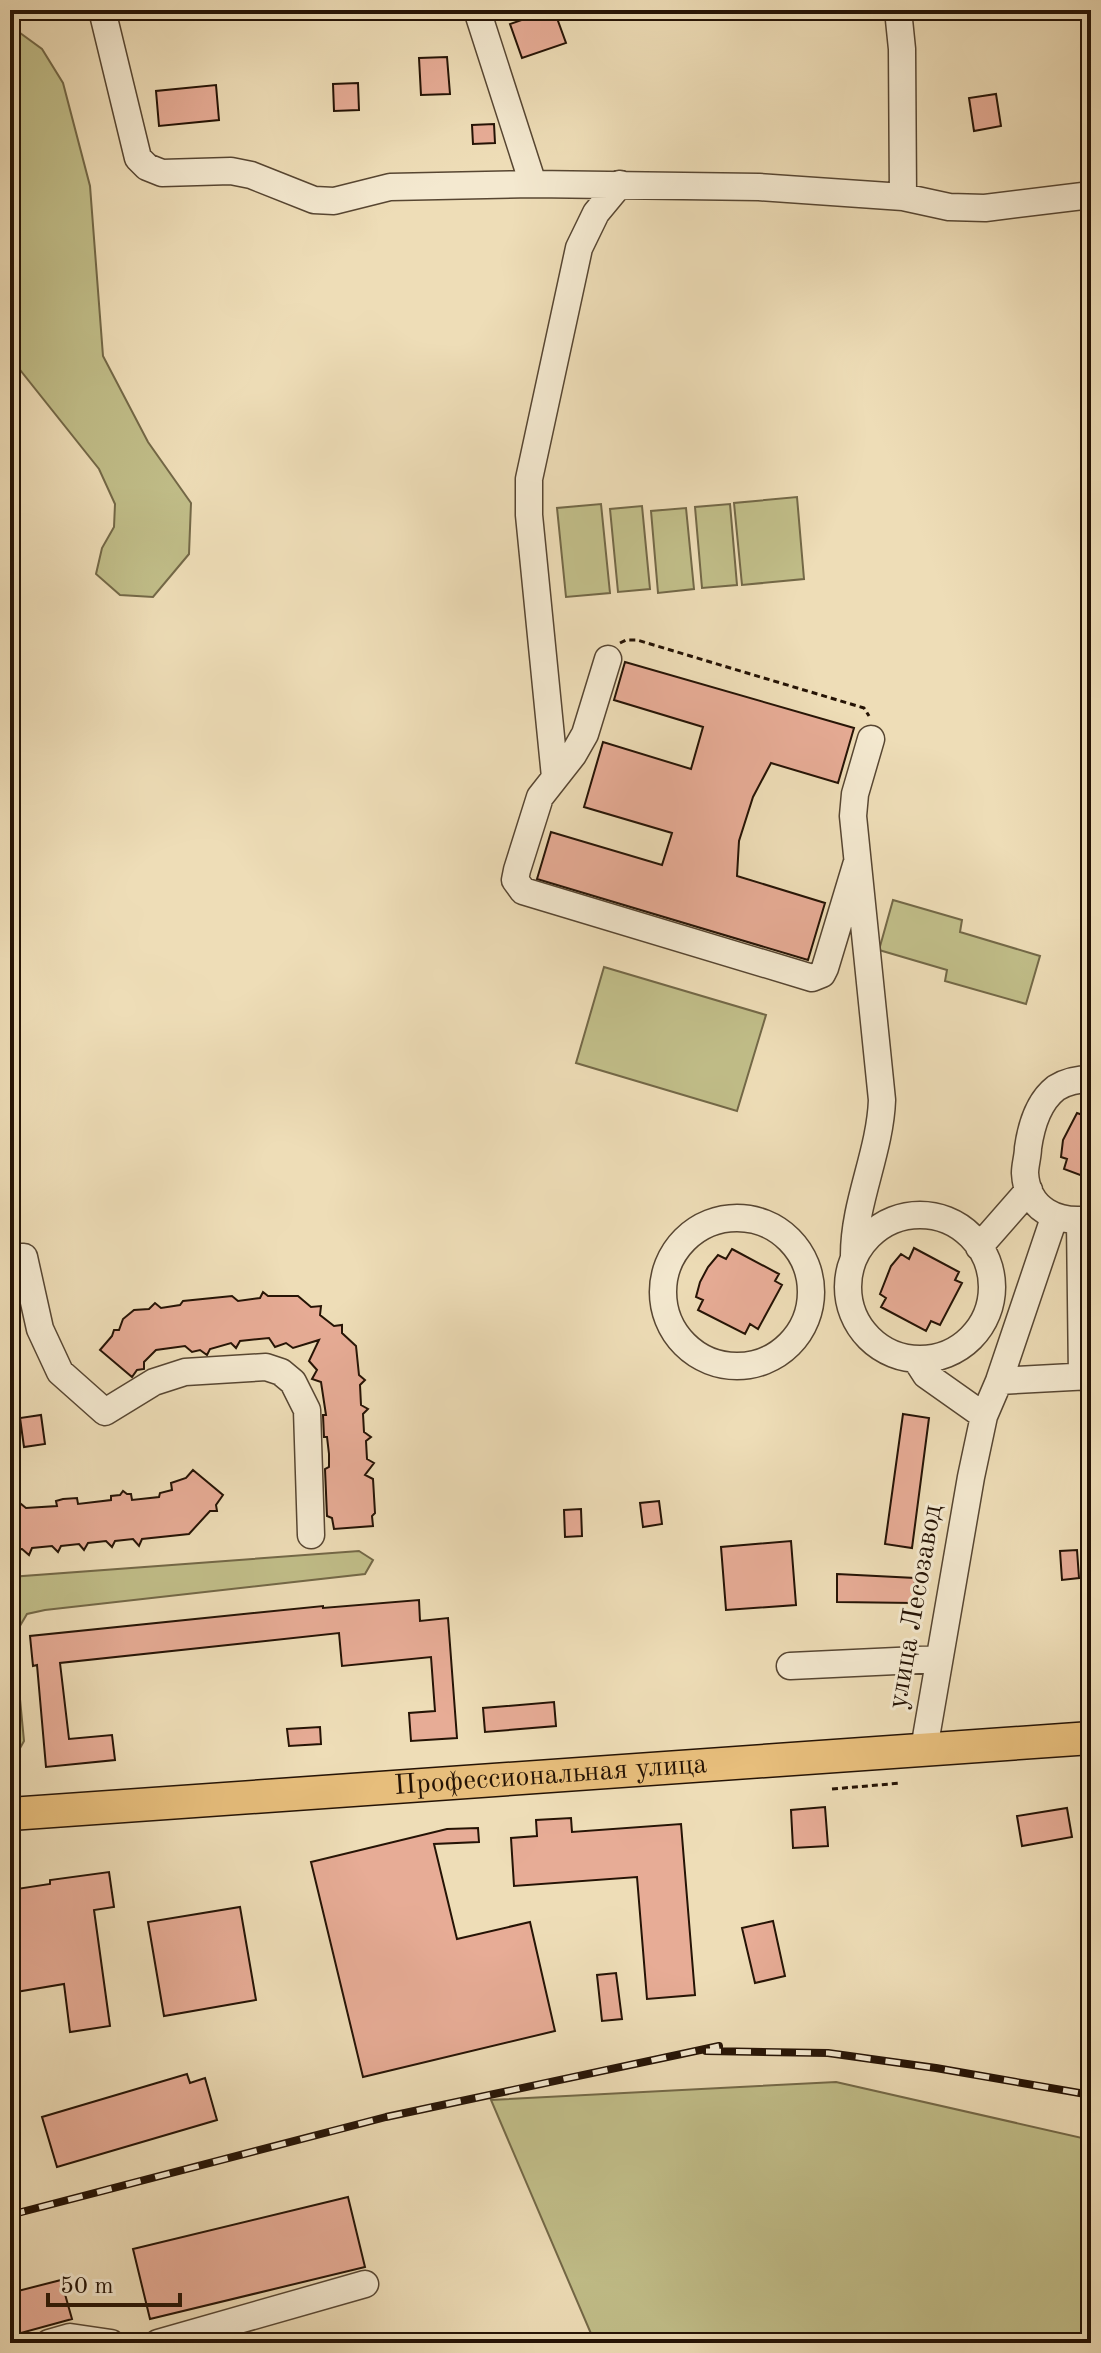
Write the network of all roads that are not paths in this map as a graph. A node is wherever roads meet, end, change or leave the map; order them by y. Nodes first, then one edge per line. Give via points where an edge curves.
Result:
1 (102, 10) edge
2 (477, 10) edge
3 (898, 10) edge
4 (533, 184) junction
5 (620, 184) junction
6 (1091, 195) edge
7 (903, 197) junction
8 (608, 659) road end
9 (871, 739) road end
10 (555, 777) junction
11 (857, 862) junction
12 (1091, 1079) edge
13 (1029, 1190) junction
14 (1075, 1219) edge
15 (979, 1247) junction
16 (854, 1255) junction
17 (10, 1257) edge
18 (811, 1286) junction
19 (846, 1288) junction
20 (917, 1361) junction
21 (1087, 1376) edge
22 (999, 1381) junction
23 (984, 1416) junction
24 (311, 1535) dead end
25 (939, 1659) junction
26 (790, 1666) dead end
27 (1091, 1738) edge
28 (924, 1749) junction
29 (10, 1814) edge
30 (365, 2284) dead end
31 (49, 2343) edge
32 (111, 2343) edge
33 (158, 2343) edge

1 - 4 street via 138,158 147,167 162,173 231,171 314,200 334,201 390,187
2 - 4 street
3 - 7 street
4 - 5 street
5 - 7 street
5 - 10 street via 596,213 579,248 529,479
6 - 7 street via 985,208
8 - 10 street via 585,734
9 - 11 street via 854,805
10 - 11 street via 537,803 517,870 515,880 523,891 807,977 817,977 825,968
11 - 16 street via 882,1100 856,1221
12 - 13 street via 1070,1081 1042,1104 1031,1130 1025,1173
13 - 14 street via 1039,1206
13 - 15 street
14 - 21 street
14 - 22 street, улица Лесозавод
15 - 16 street via 949,1220 919,1214 873,1231
15 - 20 street via 992,1280 988,1313 969,1341 945,1356
16 - 19 street
17 - 24 street via 24,1257 40,1329 60,1372 105,1412 154,1382 185,1372 266,1367 293,1382 307,1410
18 - 18 street via 809,1270 793,1242 763,1221 723,1219 698,1228 679,1245 666,1267 664,1310 681,1343 710,1362 739,1368 774,1359 797,1338 809,1315
18 - 19 street
19 - 20 street via 852,1315 864,1335 893,1355
20 - 23 street via 926,1375
21 - 22 street
22 - 23 street, улица Лесозавод
23 - 25 street, улица Лесозавод
25 - 26 street
25 - 28 street, улица Лесозавод
27 - 28 main road, Профессиональная улица
28 - 29 main road, Профессиональная улица
30 - 33 street
31 - 32 street via 70,2337

